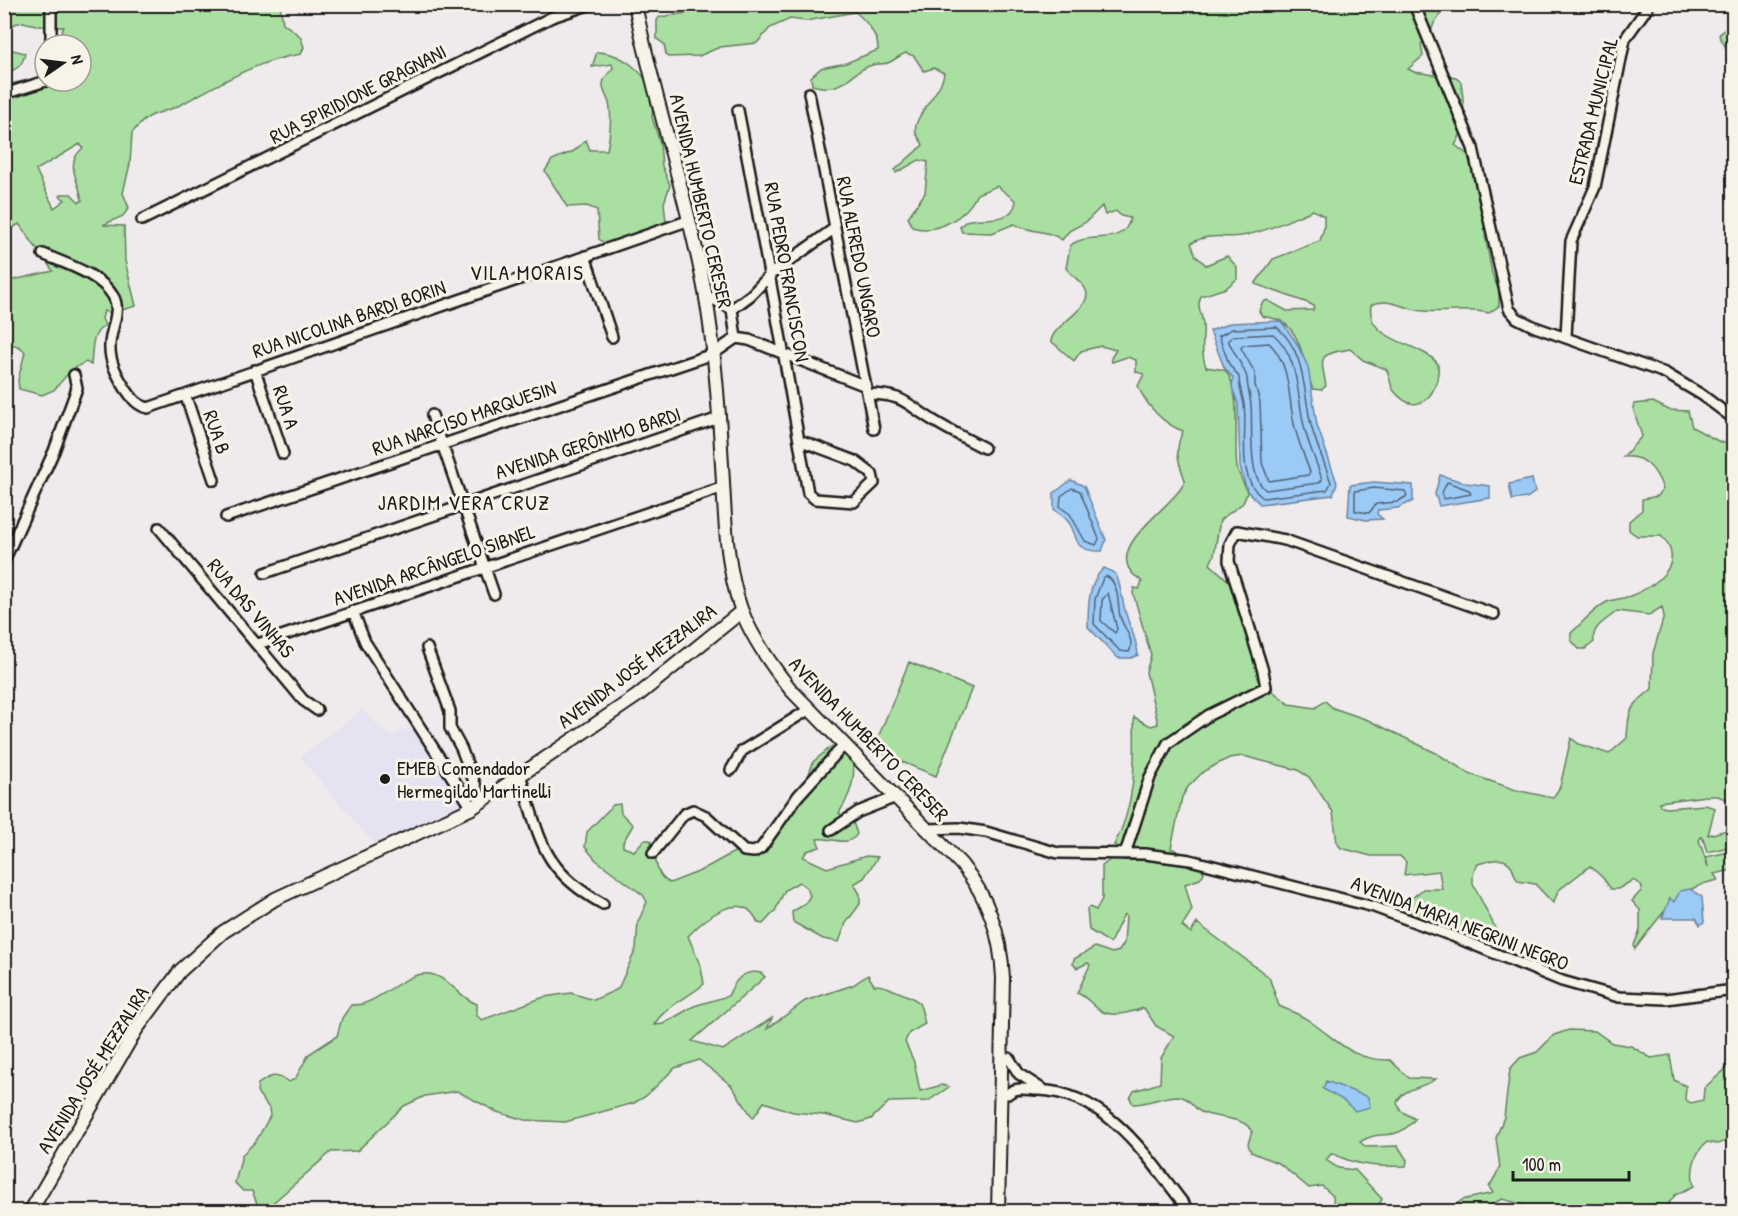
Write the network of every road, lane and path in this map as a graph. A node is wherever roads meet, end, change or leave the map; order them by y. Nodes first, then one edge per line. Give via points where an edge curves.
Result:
1 (51, 4) edge
2 (591, 4) edge
3 (635, 4) edge
4 (1414, 4) edge
5 (1650, 4) edge
6 (51, 33) edge
7 (33, 85) edge
8 (809, 93) dead end
9 (4, 94) edge
10 (738, 110) dead end
11 (142, 220) dead end
12 (690, 220) junction
13 (836, 228) junction
14 (43, 254) dead end
15 (585, 256) junction
16 (771, 274) junction
17 (705, 295) junction
18 (732, 309) junction
19 (612, 337) dead end
20 (1566, 337) junction
21 (736, 338) junction
22 (713, 354) junction
23 (784, 354) junction
24 (255, 370) junction
25 (74, 375) dead end
26 (867, 390) junction
27 (186, 397) junction
28 (432, 415) dead end
29 (719, 418) junction
30 (1734, 419) edge
31 (874, 429) dead end
32 (799, 440) junction
33 (443, 445) junction
34 (984, 448) dead end
35 (283, 454) dead end
36 (214, 480) dead end
37 (724, 487) junction
38 (463, 504) junction
39 (226, 518) dead end
40 (159, 528) dead end
41 (4, 561) edge
42 (485, 567) junction
43 (265, 573) dead end
44 (494, 594) dead end
45 (353, 611) junction
46 (742, 611) junction
47 (1494, 614) dead end
48 (258, 644) junction
49 (427, 648) dead end
50 (317, 710) dead end
51 (808, 710) junction
52 (844, 745) junction
53 (731, 770) dead end
54 (520, 776) junction
55 (896, 796) junction
56 (477, 805) junction
57 (928, 829) junction
58 (831, 830) dead end
59 (653, 854) dead end
60 (1125, 854) junction
61 (603, 904) dead end
62 (1734, 990) edge
63 (1006, 1066) junction
64 (1006, 1088) junction
65 (1044, 1090) junction
66 (30, 1212) edge
67 (998, 1212) edge
68 (1190, 1212) edge

1 - 6 street
2 - 11 street, RUA SPIRIDIONE GRAGNANI via 552,16
3 - 12 main road, AVENIDA HUMBERTO CERESER
4 - 20 street via 1473,148 1509,309 1517,318
5 - 20 street, ESTRADA MUNICIPAL via 1626,39 1595,187 1571,241
7 - 9 street
8 - 13 street, RUA ALFREDO UNGARO
10 - 16 street, RUA PEDRO FRANCISCON
12 - 15 street, RUA NICOLINA BARDI BORIN
12 - 17 main road, AVENIDA HUMBERTO CERESER
13 - 16 street
13 - 26 street, RUA ALFREDO UNGARO
14 - 27 street, RUA NICOLINA BARDI BORIN via 84,272 108,288 117,306 110,344 114,368 135,402 148,408
15 - 19 street
15 - 24 street, RUA NICOLINA BARDI BORIN
16 - 18 street
16 - 23 street, RUA PEDRO FRANCISCON
17 - 18 street
17 - 22 main road, AVENIDA HUMBERTO CERESER
18 - 21 street
20 - 30 street via 1665,373
21 - 22 street, RUA NARCISO MARQUESIN
21 - 23 street
22 - 29 main road, AVENIDA HUMBERTO CERESER
22 - 33 street, RUA NARCISO MARQUESIN
23 - 26 street
23 - 32 street, RUA PEDRO FRANCISCON
24 - 27 street, RUA NICOLINA BARDI BORIN
24 - 35 street, RUA A
25 - 41 street via 77,388 70,409
26 - 31 street, RUA ALFREDO UNGARO
26 - 34 street via 904,400 933,421
27 - 36 street, RUA B
28 - 33 street
29 - 37 main road, AVENIDA HUMBERTO CERESER
29 - 38 street, AVENIDA GERÔNIMO BARDI
32 - 32 street, RUA PEDRO FRANCISCON via 812,498 854,502 874,483 872,474 855,461
33 - 38 street
33 - 39 street, RUA NARCISO MARQUESIN
37 - 42 street, AVENIDA ARCÂNGELO SIBNEL
37 - 46 main road, AVENIDA HUMBERTO CERESER via 731,568
38 - 42 street
38 - 43 street, AVENIDA GERÔNIMO BARDI
40 - 48 street, RUA DAS VINHAS
42 - 44 street
42 - 45 street, AVENIDA ARCÂNGELO SIBNEL
45 - 48 street, AVENIDA ARCÂNGELO SIBNEL
45 - 56 street via 365,642
46 - 51 main road, AVENIDA HUMBERTO CERESER via 771,665
46 - 54 main road, AVENIDA JOSÉ MEZZALIRA via 637,696
47 - 60 street via 1284,540 1237,531 1230,544 1229,561 1266,687 1209,715 1168,743 1150,777
48 - 50 street, RUA DAS VINHAS via 303,700
49 - 56 street
51 - 52 main road, AVENIDA HUMBERTO CERESER
51 - 53 street via 742,751
52 - 55 main road, AVENIDA HUMBERTO CERESER
52 - 59 street via 798,796 761,848 744,851 706,816 693,810 684,814
54 - 56 main road, AVENIDA JOSÉ MEZZALIRA
54 - 61 street via 549,861 575,888
55 - 57 main road, AVENIDA HUMBERTO CERESER
55 - 58 street via 858,812
56 - 66 main road, AVENIDA JOSÉ MEZZALIRA via 274,899 224,932 189,962 136,1030
57 - 60 street, AVENIDA MARIA NEGRINI NEGRO via 986,832 1058,853
57 - 63 main road, AVENIDA HUMBERTO CERESER via 983,894 994,921 1009,997
60 - 62 street, AVENIDA MARIA NEGRINI NEGRO via 1190,860 1330,894 1449,934 1562,981 1619,997 1666,999
63 - 64 main road, AVENIDA HUMBERTO CERESER
63 - 65 street
64 - 65 street
64 - 67 main road, AVENIDA HUMBERTO CERESER
65 - 68 street via 1073,1096 1098,1108 1133,1142

